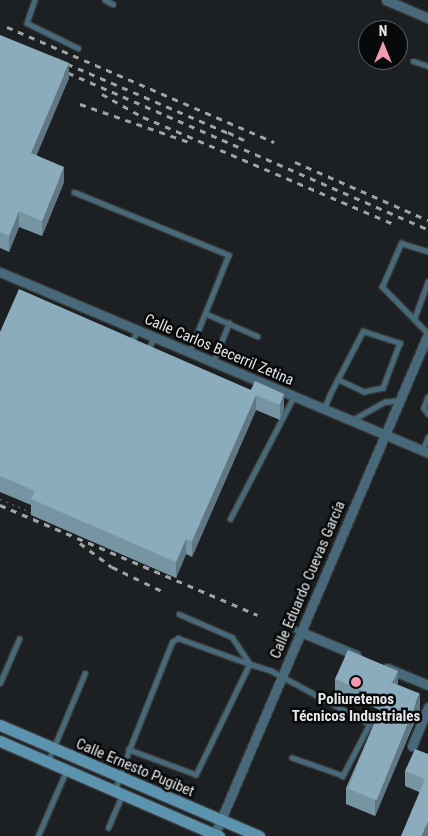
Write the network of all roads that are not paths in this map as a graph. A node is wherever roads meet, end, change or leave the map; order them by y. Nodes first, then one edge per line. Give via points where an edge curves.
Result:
1 (35, 0) edge
2 (105, 0) edge
3 (386, 0) edge
4 (113, 4) dead end
5 (428, 18) edge
6 (78, 48) dead end
7 (413, 61) dead end
8 (428, 66) edge
9 (74, 192) dead end
10 (428, 251) edge
11 (0, 272) edge
12 (428, 281) edge
13 (207, 314) junction
14 (414, 319) junction
15 (229, 323) junction
16 (138, 330) junction
17 (428, 334) edge
18 (257, 336) dead end
19 (154, 337) junction
20 (128, 348) edge
21 (425, 348) edge
22 (190, 352) junction
23 (143, 361) edge
24 (213, 362) junction
25 (338, 380) junction
26 (294, 396) junction
27 (428, 397) edge
28 (401, 400) junction
29 (324, 409) junction
30 (428, 414) edge
31 (351, 420) junction
32 (385, 435) junction
33 (428, 437) edge
34 (425, 452) edge
35 (230, 519) dead end
36 (179, 614) dead end
37 (290, 627) dead end
38 (301, 632) junction
39 (19, 639) dead end
40 (365, 659) edge
41 (374, 662) edge
42 (250, 664) junction
43 (85, 673) dead end
44 (281, 678) junction
45 (0, 683) edge
46 (428, 685) edge
47 (428, 707) edge
48 (0, 725) edge
49 (0, 741) edge
50 (412, 746) dead end
51 (53, 749) junction
52 (129, 750) junction
53 (292, 758) dead end
54 (48, 762) junction
55 (66, 771) junction
56 (120, 779) junction
57 (118, 793) junction
58 (221, 821) junction
59 (108, 828) dead end
60 (216, 835) edge
61 (38, 836) edge
62 (259, 836) edge

1 - 6 lane via 27,23
2 - 4 lane
3 - 5 street
7 - 8 lane
9 - 13 lane via 228,253
10 - 14 lane via 402,242 382,285
11 - 16 street, Calle Carlos Becerril Zetina
12 - 14 lane
13 - 15 lane
13 - 22 lane
14 - 17 lane
15 - 18 lane
15 - 24 lane
16 - 19 street, Calle Carlos Becerril Zetina
16 - 20 lane
17 - 21 street, Calle Eduardo Cuevas García
19 - 22 street, Calle Carlos Becerril Zetina
19 - 23 lane
21 - 28 street, Calle Eduardo Cuevas García
22 - 24 street, Calle Carlos Becerril Zetina
24 - 26 street, Calle Carlos Becerril Zetina
25 - 25 lane via 365,330 400,343 383,388 364,392
25 - 29 lane
26 - 29 street, Calle Carlos Becerril Zetina
26 - 35 lane
27 - 30 lane via 424,408
28 - 31 lane via 385,402
28 - 32 street, Calle Eduardo Cuevas García
29 - 31 street, Calle Carlos Becerril Zetina
31 - 32 street, Calle Carlos Becerril Zetina
32 - 34 street, Calle Carlos Becerril Zetina
32 - 38 street, Calle Eduardo Cuevas García
33 - 34 lane
36 - 42 lane via 232,637
37 - 38 lane
38 - 40 street
38 - 44 street, Calle Eduardo Cuevas García
39 - 45 lane
41 - 46 street
42 - 44 lane
42 - 52 lane via 196,775
42 - 52 lane via 176,638
43 - 51 lane
44 - 53 lane via 370,724 343,776
44 - 58 street, Calle Eduardo Cuevas García
47 - 50 street
48 - 51 street, Calle Ernesto Pugibet
49 - 54 street, Calle Ernesto Pugibet
51 - 54 lane
51 - 56 street, Calle Ernesto Pugibet
52 - 56 lane
54 - 55 street, Calle Ernesto Pugibet
55 - 57 street, Calle Ernesto Pugibet
55 - 61 lane
56 - 57 lane
56 - 58 street, Calle Ernesto Pugibet
57 - 59 lane
57 - 60 street, Calle Ernesto Pugibet
58 - 60 street, Calle Eduardo Cuevas García
58 - 62 street, Calle Ernesto Pugibet

